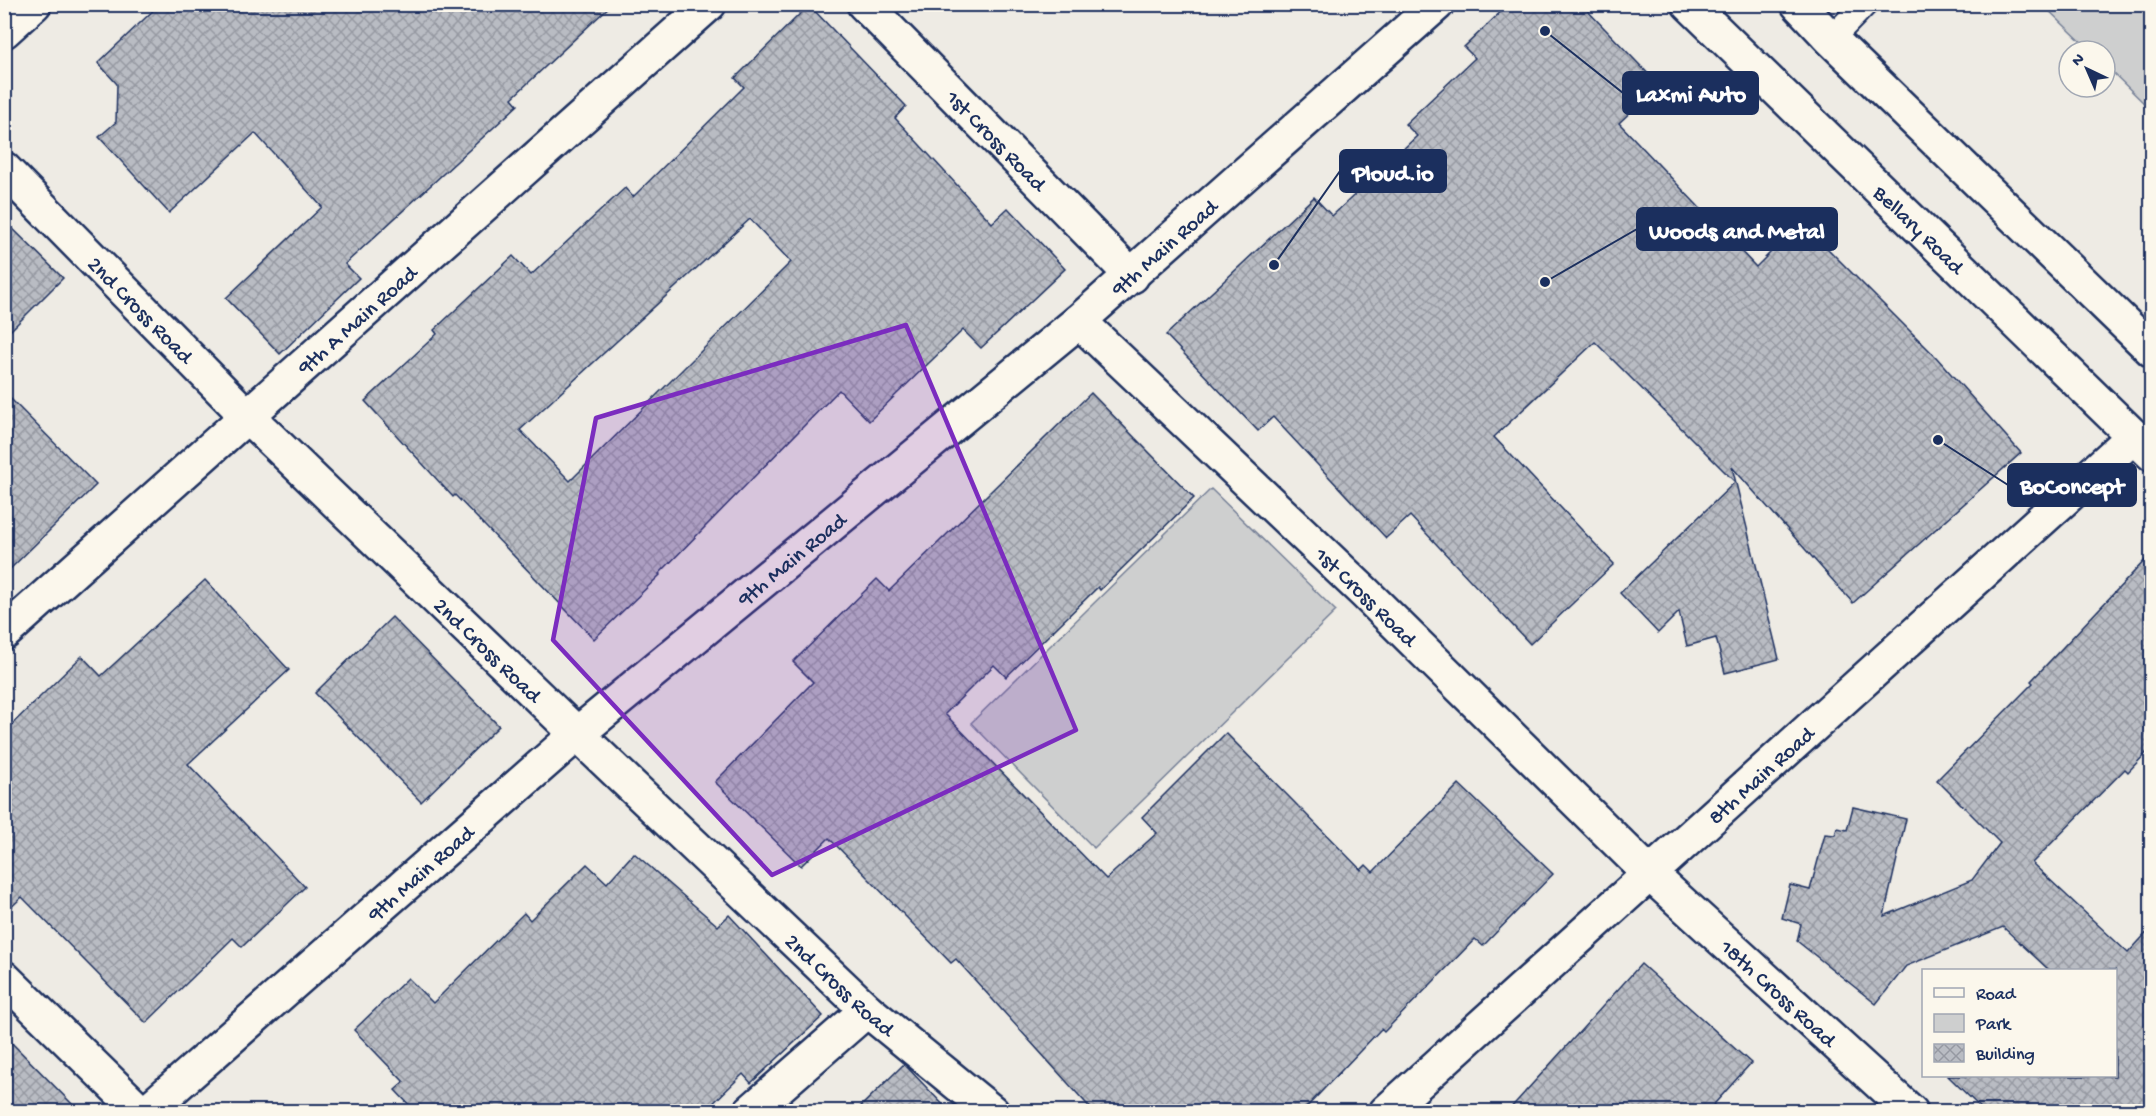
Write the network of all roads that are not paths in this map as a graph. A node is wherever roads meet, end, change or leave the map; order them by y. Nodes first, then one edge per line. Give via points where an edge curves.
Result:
1 (34, 4) edge
2 (710, 4) edge
3 (864, 4) edge
4 (1437, 4) edge
5 (1689, 4) edge
6 (1798, 4) edge
7 (1865, 4) edge
8 (4, 31) edge
9 (1831, 39) junction
10 (4, 169) edge
11 (1132, 276) junction
12 (1079, 321) junction
13 (2151, 350) edge
14 (247, 416) junction
15 (2142, 445) edge
16 (4, 633) edge
17 (577, 734) junction
18 (1649, 873) junction
19 (4, 978) edge
20 (867, 1010) junction
21 (141, 1112) edge
22 (146, 1112) edge
23 (750, 1112) edge
24 (992, 1112) edge
25 (1386, 1112) edge
26 (1911, 1112) edge

1 - 8 street
2 - 14 street, 9th A Main Road
3 - 11 street, 1st Cross Road
4 - 11 street, 9th Main Road
5 - 15 street, Bellary Road
6 - 9 street
7 - 9 lane
9 - 13 street
10 - 14 street, 2nd Cross Road
11 - 12 street, 9th Main Road
12 - 17 street, 9th Main Road
12 - 18 street, 1st Cross Road via 1364,592
14 - 16 street, 9th A Main Road
14 - 17 street, 2nd Cross Road
15 - 18 street, 8th Main Road
17 - 20 street, 2nd Cross Road
17 - 22 street, 9th Main Road
18 - 25 street, 8th Main Road
18 - 26 street, 18th Cross Road
19 - 21 street
20 - 23 street
20 - 24 street, 2nd Cross Road

